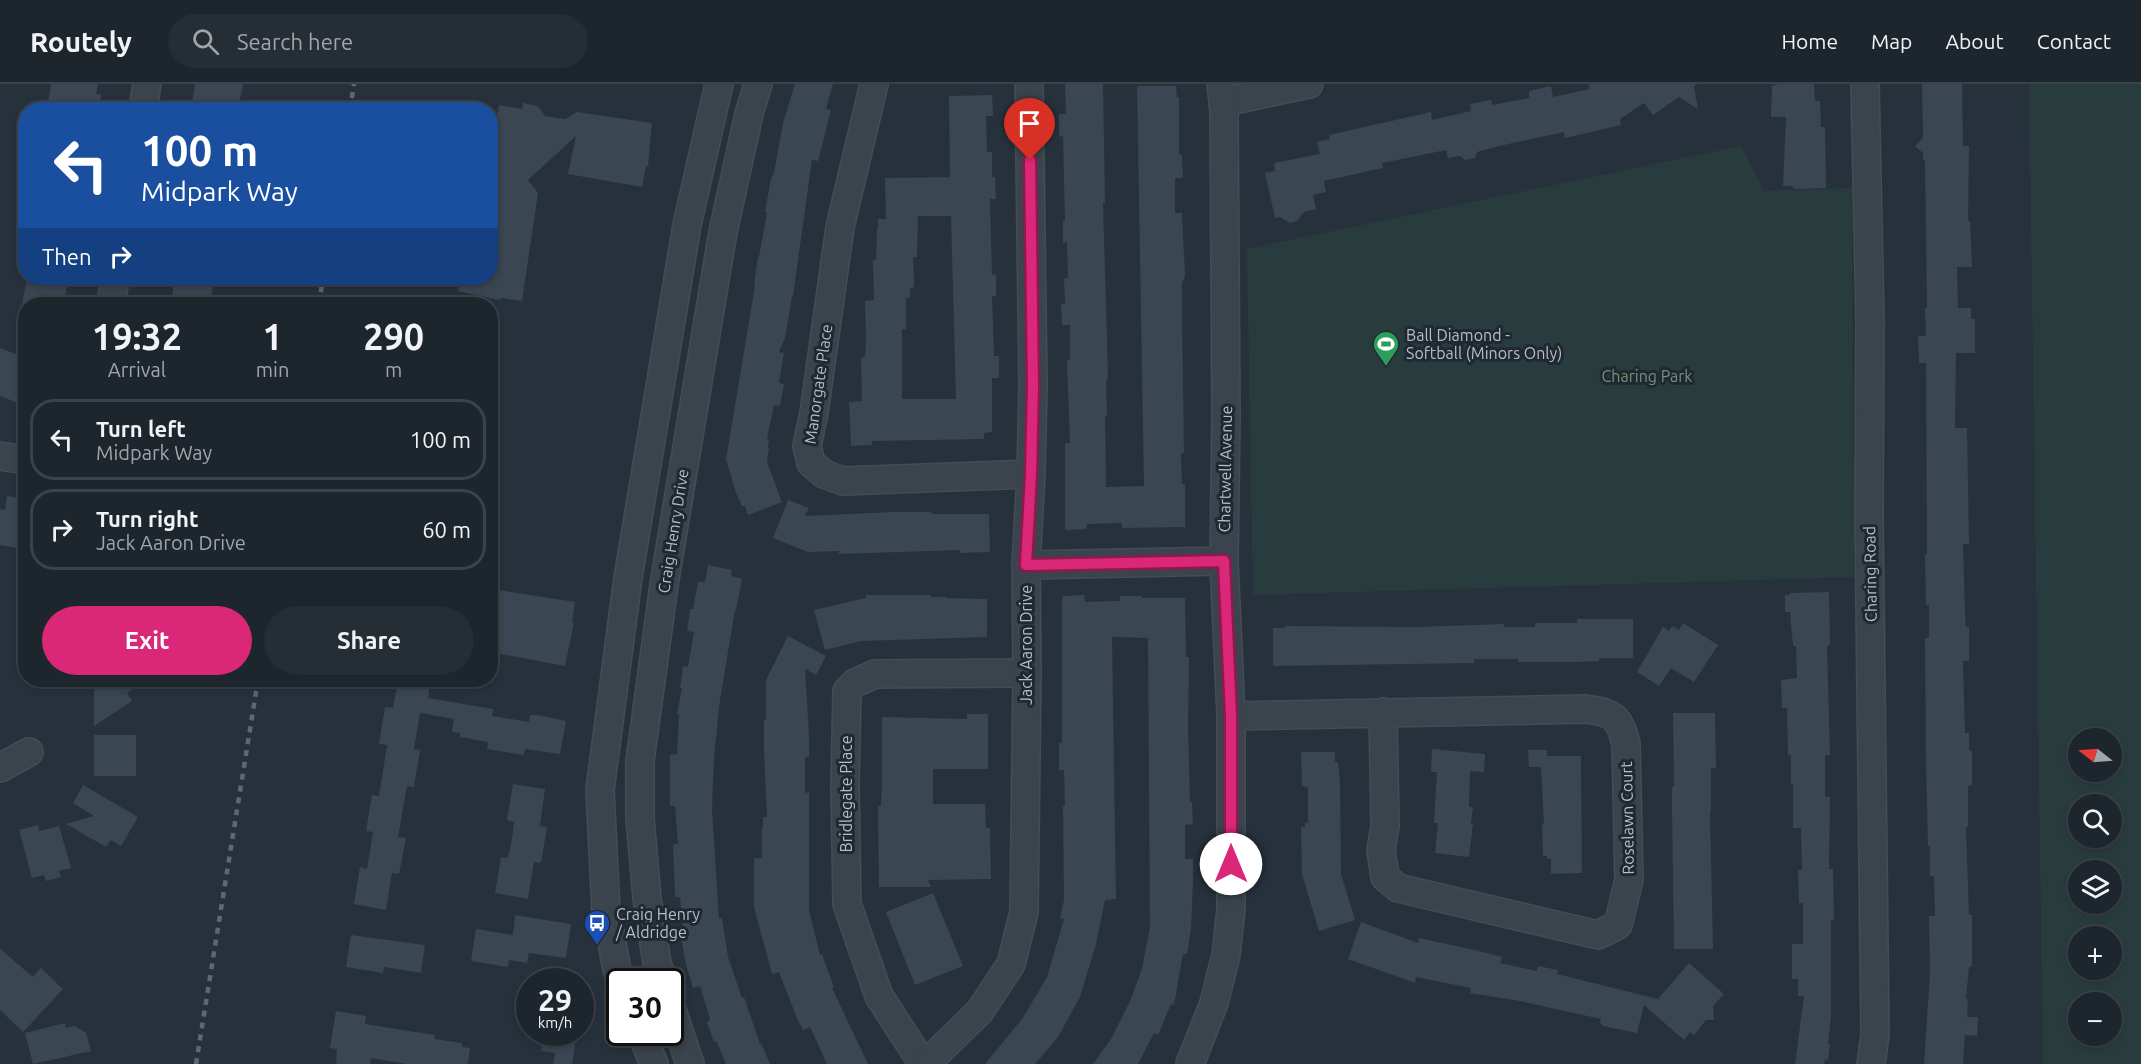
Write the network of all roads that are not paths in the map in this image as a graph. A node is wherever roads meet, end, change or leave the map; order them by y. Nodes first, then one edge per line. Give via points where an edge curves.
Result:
1 (147, 84) edge
2 (719, 84) edge
3 (758, 84) edge
4 (874, 84) edge
5 (1029, 84) edge
6 (1309, 84) edge
7 (1865, 84) edge
8 (1222, 93) edge
9 (144, 102) edge
10 (0, 456) edge
11 (18, 459) edge
12 (1031, 474) junction
13 (1224, 561) junction
14 (1026, 565) junction
15 (1027, 674) junction
16 (1383, 712) junction
17 (1231, 716) junction
18 (29, 752) dead end
19 (0, 768) edge
20 (617, 968) edge
21 (659, 968) edge
22 (647, 1046) edge
23 (684, 1046) edge
24 (654, 1064) edge
25 (690, 1064) edge
26 (925, 1064) edge
27 (1190, 1064) edge
28 (1871, 1064) edge

1 - 9 street
2 - 20 street via 687,225 628,578 600,790 606,911
3 - 21 street, Craig Henry Drive via 723,232 664,585 640,761 647,898
4 - 12 street, Manorgate Place via 840,227 807,446 811,463 824,474 843,481
5 - 12 street, Jack Aaron Drive
6 - 8 street
7 - 28 street, Charing Road via 1875,1035
8 - 13 street, Chartwell Avenue
10 - 11 street
12 - 14 street, Jack Aaron Drive
13 - 14 street
13 - 17 street, Chartwell Avenue
14 - 15 street, Jack Aaron Drive
15 - 26 street, Jack Aaron Drive via 1023,912 1011,964 980,1011
15 - 26 street, Bridlegate Place via 875,674 855,683 848,691 847,904 879,996
16 - 16 street, Roselawn Court via 1385,826 1381,850 1385,877 1398,888 1598,935 1618,925 1629,880 1626,744 1620,723 1605,712 1586,709
16 - 17 street, Roselawn Court
17 - 27 street, Chartwell Avenue via 1231,909 1226,955 1214,1003
18 - 19 street
22 - 24 street
23 - 25 street

